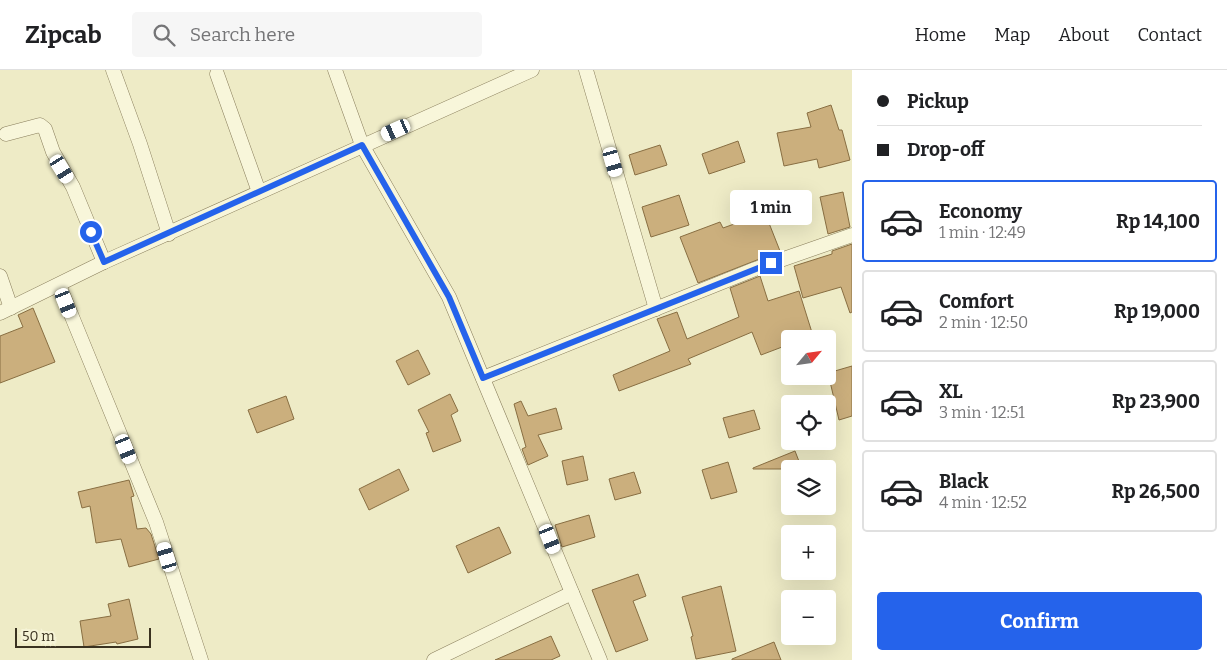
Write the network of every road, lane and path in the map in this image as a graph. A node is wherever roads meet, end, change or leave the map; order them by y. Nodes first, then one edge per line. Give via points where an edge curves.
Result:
1 (113, 70) edge
2 (335, 70) edge
3 (532, 70) edge
4 (586, 70) edge
5 (217, 74) dead end
6 (512, 74) edge
7 (6, 134) dead end
8 (362, 145) junction
9 (260, 192) junction
10 (169, 234) junction
11 (852, 235) edge
12 (104, 262) junction
13 (0, 276) edge
14 (59, 285) junction
15 (656, 309) junction
16 (6, 311) edge
17 (483, 378) junction
18 (572, 593) junction
19 (201, 660) edge
20 (434, 660) edge
21 (600, 660) edge

1 - 10 street
2 - 8 street
3 - 6 street
4 - 15 street
5 - 9 street
6 - 8 street
7 - 12 street via 34,125 45,129
8 - 9 street
8 - 17 street via 449,297
9 - 10 street
10 - 12 street
11 - 15 street
12 - 14 street
13 - 16 street
14 - 16 street
14 - 19 street via 156,522
15 - 17 street
17 - 18 street
18 - 20 street
18 - 21 street

